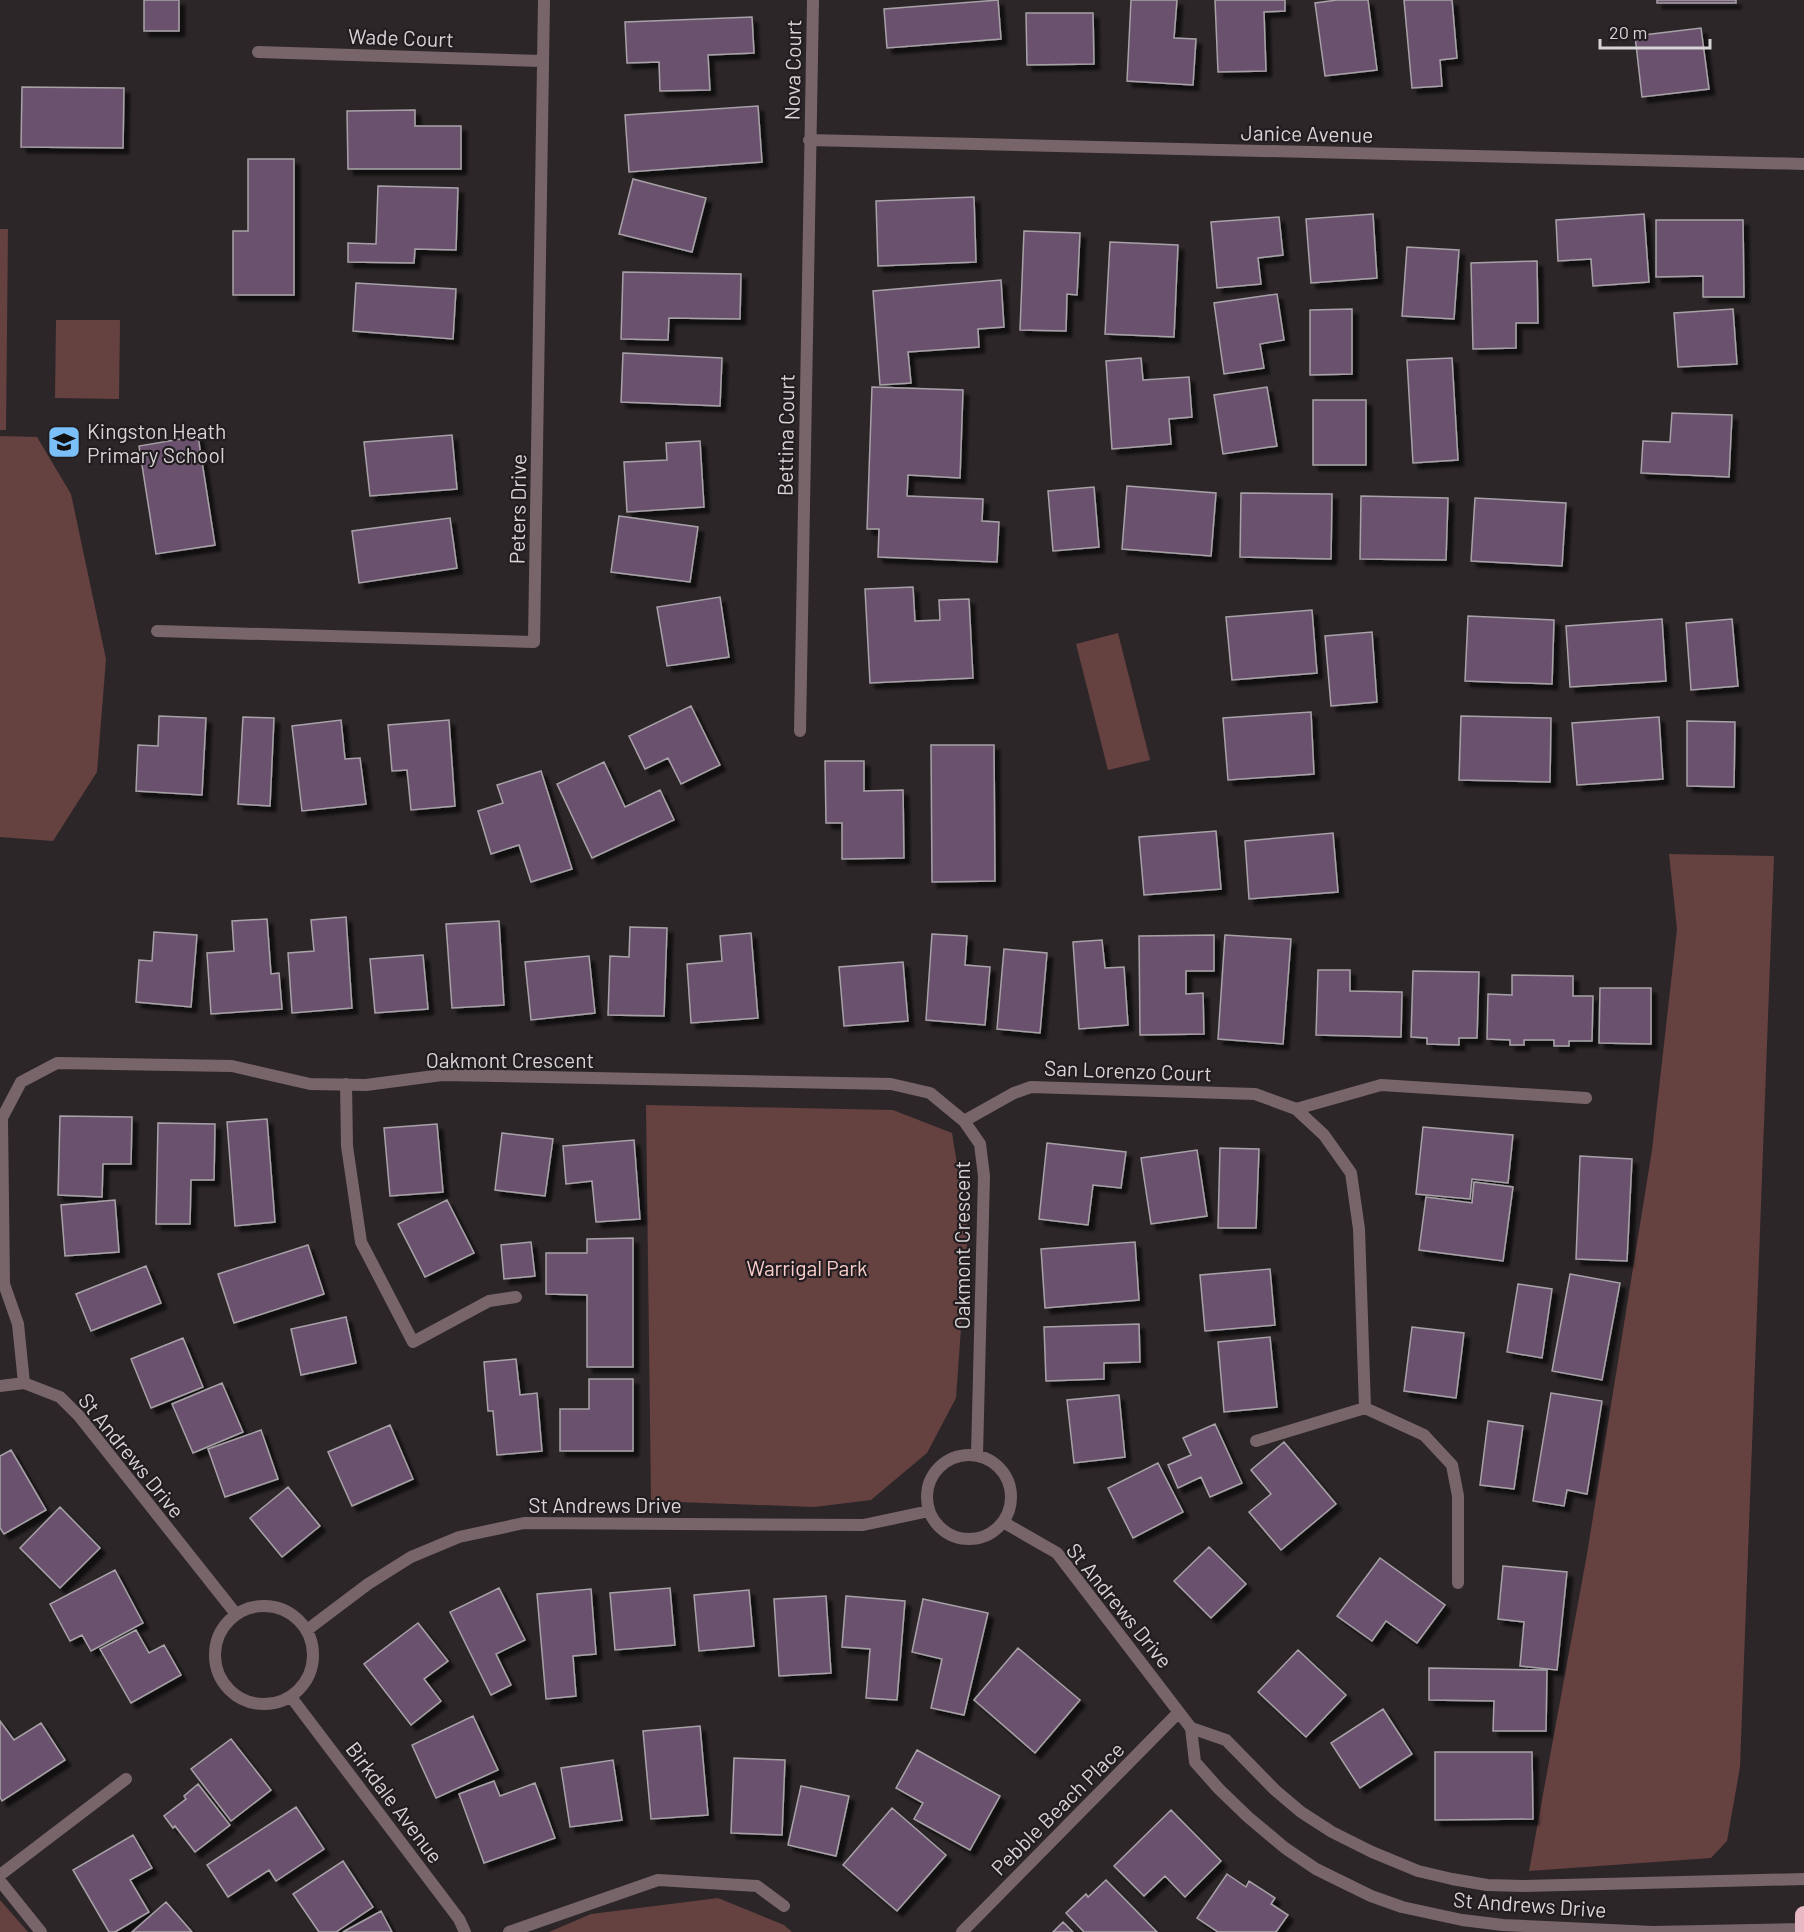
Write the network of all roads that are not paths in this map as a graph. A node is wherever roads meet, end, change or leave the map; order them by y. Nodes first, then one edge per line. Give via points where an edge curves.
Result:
1 (544, 0) edge
2 (813, 0) edge
3 (258, 52) dead end
4 (543, 61) junction
5 (809, 140) junction
6 (1804, 164) edge
7 (157, 631) dead end
8 (800, 731) dead end
9 (346, 1084) junction
10 (1586, 1098) dead end
11 (1296, 1109) junction
12 (964, 1121) junction
13 (516, 1297) dead end
14 (24, 1383) junction
15 (0, 1386) edge
16 (1365, 1408) junction
17 (1256, 1441) dead end
18 (977, 1455) junction
19 (929, 1511) junction
20 (1003, 1522) junction
21 (1458, 1583) dead end
22 (236, 1614) junction
23 (308, 1630) junction
24 (291, 1697) junction
25 (1179, 1712) junction
26 (1191, 1728) junction
27 (126, 1779) dead end
28 (0, 1875) edge
29 (1804, 1879) edge
30 (0, 1881) edge
31 (784, 1906) dead end
32 (1804, 1915) edge
33 (1804, 1930) edge
34 (41, 1932) edge
35 (465, 1932) edge
36 (509, 1932) edge
37 (962, 1932) edge

1 - 4 street, Peters Drive
2 - 5 street, Nova Court
3 - 4 street, Wade Court
4 - 7 street, Peters Drive via 534,642
5 - 6 street, Janice Avenue
5 - 8 street, Bettina Court
9 - 12 street, Oakmont Crescent via 442,1075 891,1084 930,1093
9 - 13 street via 347,1146 361,1242 413,1342 489,1301
9 - 14 street, Oakmont Crescent via 310,1084 232,1066 57,1063 21,1082 2,1118 4,1284 18,1324
10 - 11 street via 1381,1085
11 - 12 street, San Lorenzo Court via 1256,1094 1031,1087
11 - 16 street, San Lorenzo Court via 1324,1135 1351,1173 1359,1229
12 - 18 street, Oakmont Crescent via 980,1144 984,1176
14 - 15 street, St Andrews Drive
14 - 22 street, St Andrews Drive via 60,1397 79,1416
16 - 17 street
16 - 21 street via 1424,1435 1452,1465 1458,1497
18 - 19 street via 963,1455 937,1469 929,1482
18 - 20 street via 989,1459 1009,1480 1010,1509
19 - 20 street via 937,1524 962,1539 990,1534
19 - 23 street, St Andrews Drive via 863,1526 524,1522 459,1537 411,1557
20 - 25 street, St Andrews Drive via 1057,1553
22 - 23 street via 264,1606 281,1609
22 - 24 street via 216,1642 214,1659 223,1684 235,1697 251,1704 269,1705
23 - 24 street via 314,1653 312,1670
24 - 35 street, Birkdale Avenue
25 - 26 street, St Andrews Drive
25 - 37 street, Pebble Beach Place
26 - 29 street, St Andrews Drive via 1226,1740 1300,1812 1372,1852 1418,1870 1487,1885 1524,1886
26 - 33 street, St Andrews Drive via 1195,1762 1248,1817 1316,1869 1402,1907 1503,1925 1653,1932
27 - 28 street
30 - 34 street
31 - 36 street via 756,1886 658,1880
32 - 33 highway

